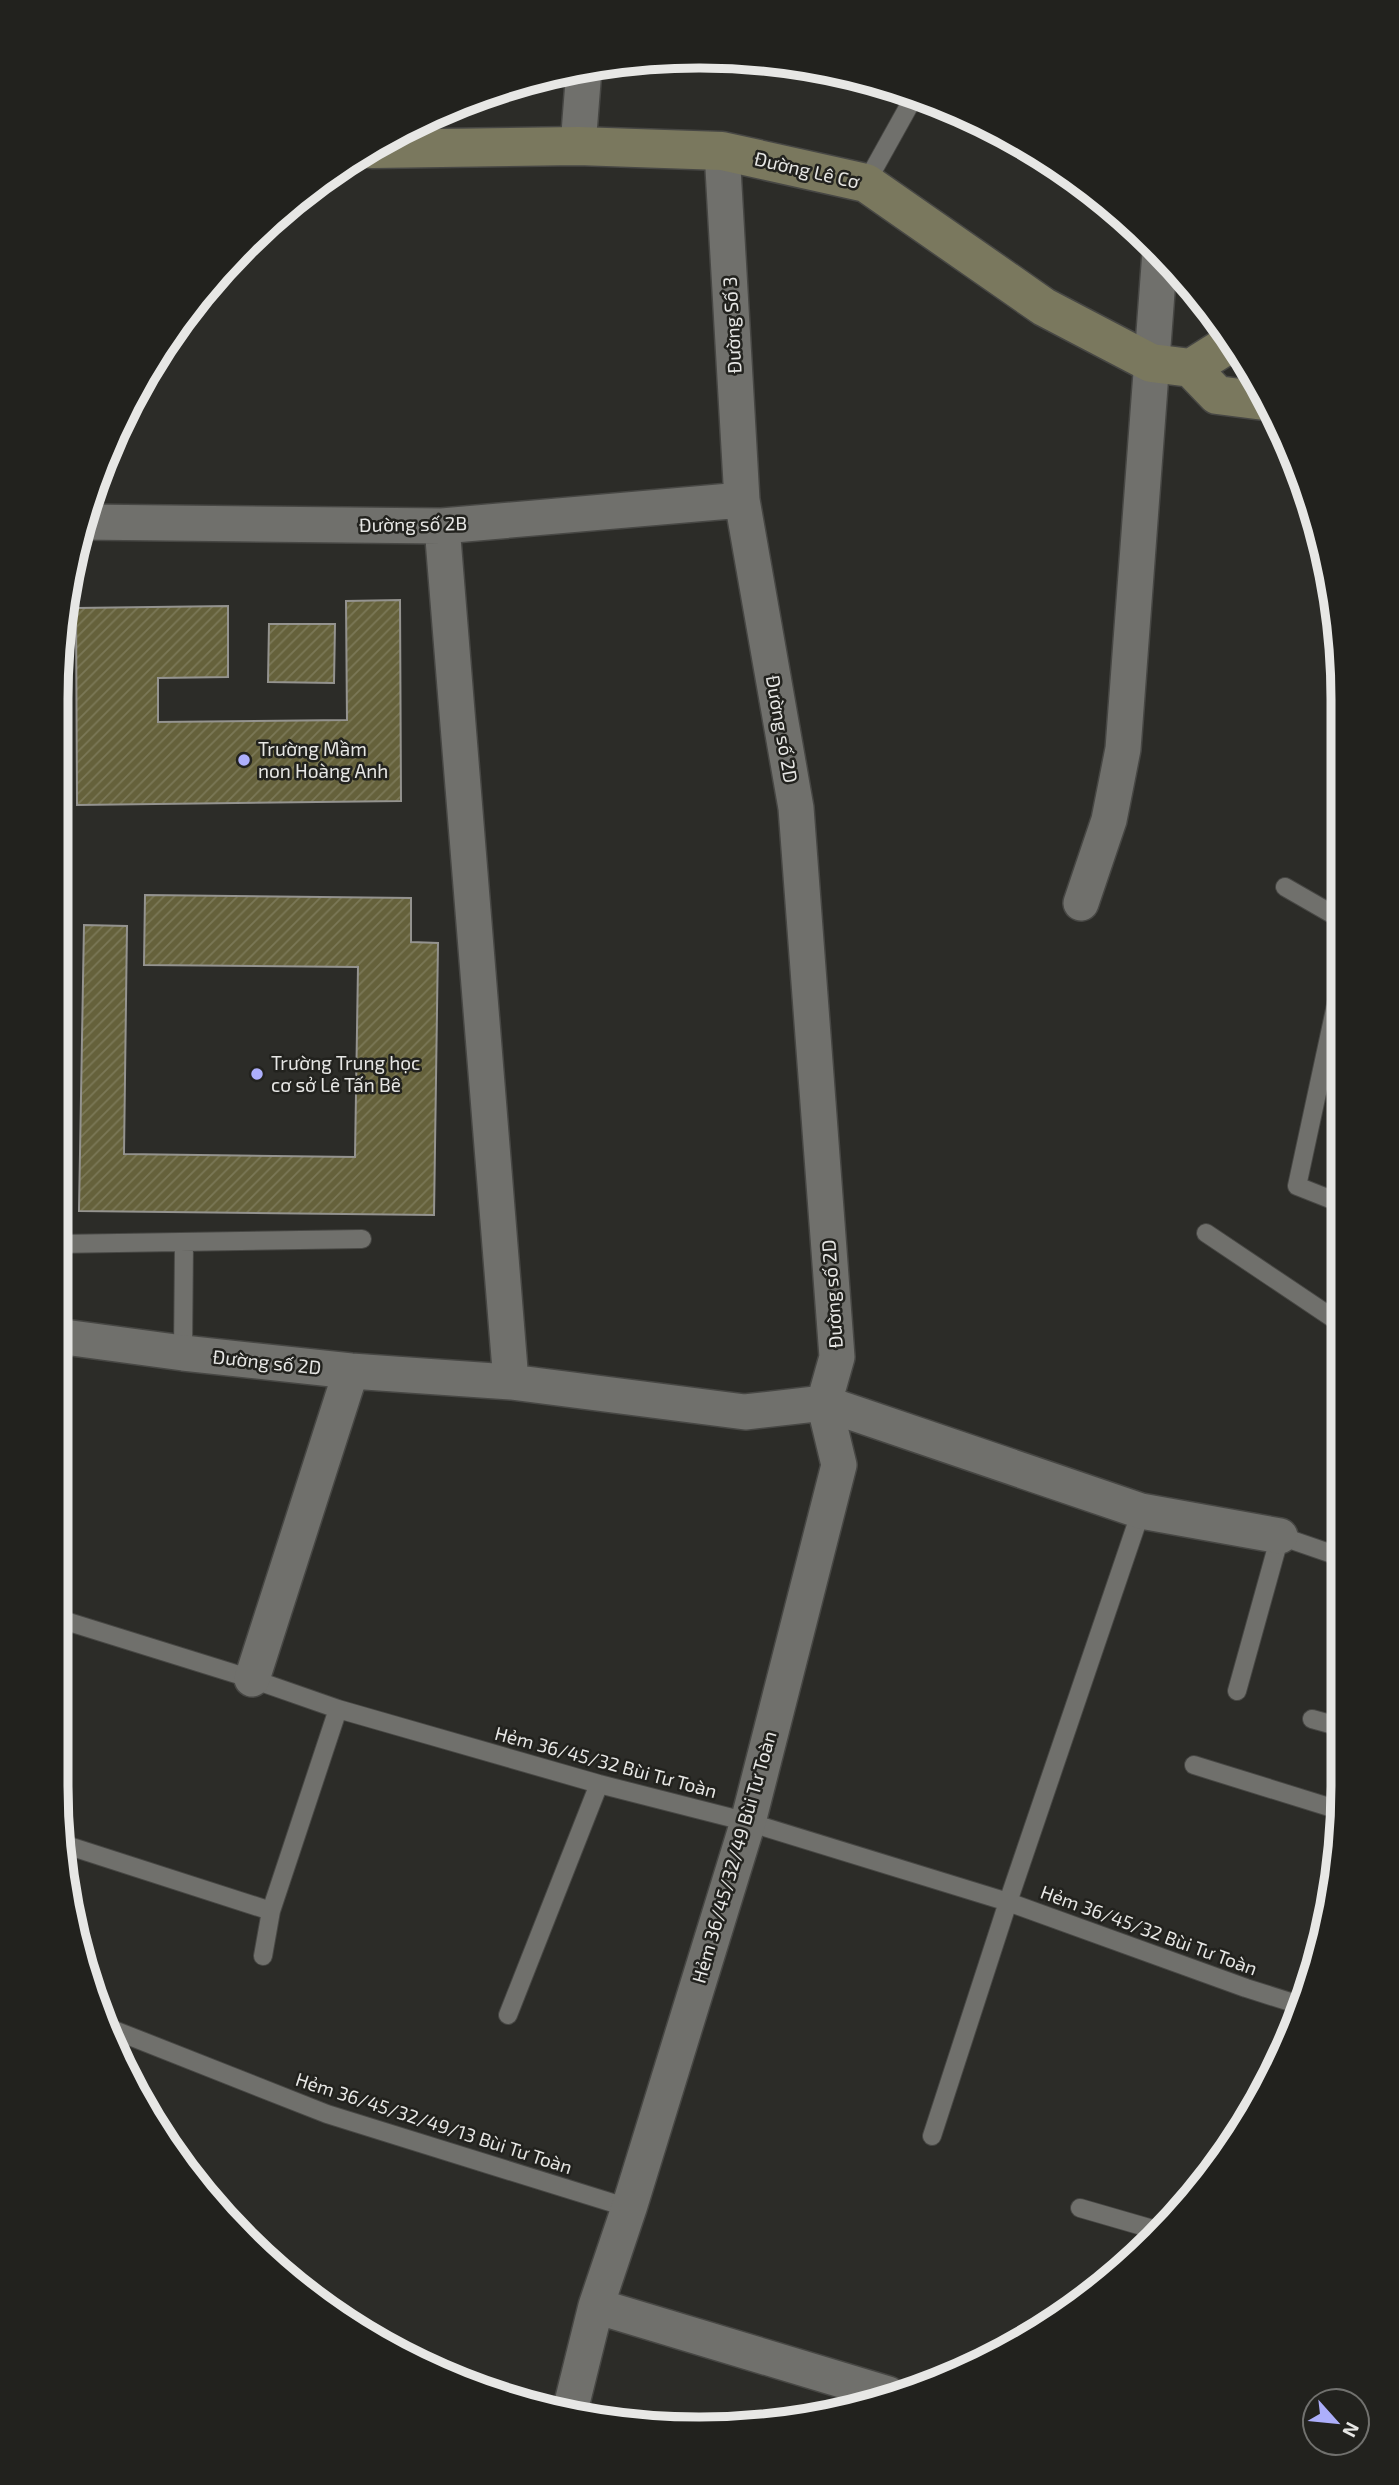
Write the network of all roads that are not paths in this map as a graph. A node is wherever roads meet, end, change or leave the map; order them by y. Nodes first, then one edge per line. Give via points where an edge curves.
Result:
1 (583, 79) edge
2 (909, 104) edge
3 (578, 146) junction
4 (392, 149) edge
5 (722, 151) junction
6 (866, 183) junction
7 (1159, 267) edge
8 (1223, 348) edge
9 (1151, 363) junction
10 (1191, 368) junction
11 (1255, 400) edge
12 (742, 500) junction
13 (94, 522) edge
14 (442, 526) junction
15 (1284, 887) dead end
16 (1080, 903) dead end
17 (1331, 913) edge
18 (1331, 1028) edge
19 (1331, 1200) edge
20 (1206, 1233) dead end
21 (362, 1239) dead end
22 (184, 1243) junction
23 (68, 1244) edge
24 (1331, 1317) edge
25 (68, 1337) edge
26 (183, 1353) junction
27 (351, 1371) junction
28 (511, 1382) junction
29 (824, 1403) junction
30 (1141, 1511) junction
31 (1280, 1536) junction
32 (1331, 1554) edge
33 (68, 1622) edge
34 (252, 1679) junction
35 (1237, 1691) dead end
36 (338, 1709) junction
37 (1311, 1718) dead end
38 (1331, 1724) edge
39 (1194, 1765) dead end
40 (599, 1784) junction
41 (1330, 1807) edge
42 (748, 1822) junction
43 (72, 1847) edge
44 (1008, 1902) junction
45 (271, 1911) junction
46 (263, 1956) dead end
47 (1292, 2002) edge
48 (508, 2015) dead end
49 (118, 2032) edge
50 (932, 2136) dead end
51 (629, 2208) junction
52 (1080, 2208) dead end
53 (1150, 2228) edge
54 (596, 2306) junction
55 (879, 2390) edge
56 (572, 2404) edge

1 - 3 street
2 - 6 lane
3 - 4 street, Đường Lê Cơ
3 - 5 street, Đường Lê Cơ
5 - 6 street, Đường Lê Cơ
5 - 12 street, Đường Số 3
6 - 9 street, Đường Lê Cơ via 1044,307
7 - 9 street
8 - 10 street
9 - 10 street, Đường Lê Cơ
9 - 16 street via 1123,749 1110,820
10 - 11 street via 1217,395
12 - 14 street, Đường số 2B
12 - 29 street, Đường số 2D via 796,808 837,1357
13 - 14 street, Đường số 2B
14 - 28 street
15 - 17 lane
18 - 19 lane via 1297,1186
20 - 24 lane
21 - 22 lane
22 - 23 lane
22 - 26 lane
25 - 26 street, Đường số 2D
26 - 27 street, Đường số 2D
27 - 28 street, Đường số 2D
27 - 34 street
28 - 29 street, Đường số 2D via 745,1412
29 - 30 street
29 - 42 street, Hẻm 36/45/32/49 Bùi Tư Toàn via 839,1465
30 - 31 street
30 - 44 lane
31 - 32 lane
31 - 35 lane
33 - 34 lane, Hẻm 36/45/32 Bùi Tư Toàn
34 - 36 lane, Hẻm 36/45/32 Bùi Tư Toàn
36 - 40 lane, Hẻm 36/45/32 Bùi Tư Toàn
36 - 45 lane
37 - 38 lane
39 - 41 lane
40 - 42 lane, Hẻm 36/45/32 Bùi Tư Toàn
40 - 48 lane
42 - 44 lane, Hẻm 36/45/32 Bùi Tư Toàn
42 - 51 street, Hẻm 36/45/32/49 Bùi Tư Toàn
43 - 45 lane
44 - 47 lane, Hẻm 36/45/32 Bùi Tư Toàn
44 - 50 lane
45 - 46 lane
49 - 51 lane, Hẻm 36/45/32/49/13 Bùi Tư Toàn via 327,2114
51 - 54 street, Hẻm 36/45/32/49 Bùi Tư Toàn
52 - 53 lane
54 - 55 street
54 - 56 street, Hẻm 36/45/32/49 Bùi Tư Toàn

